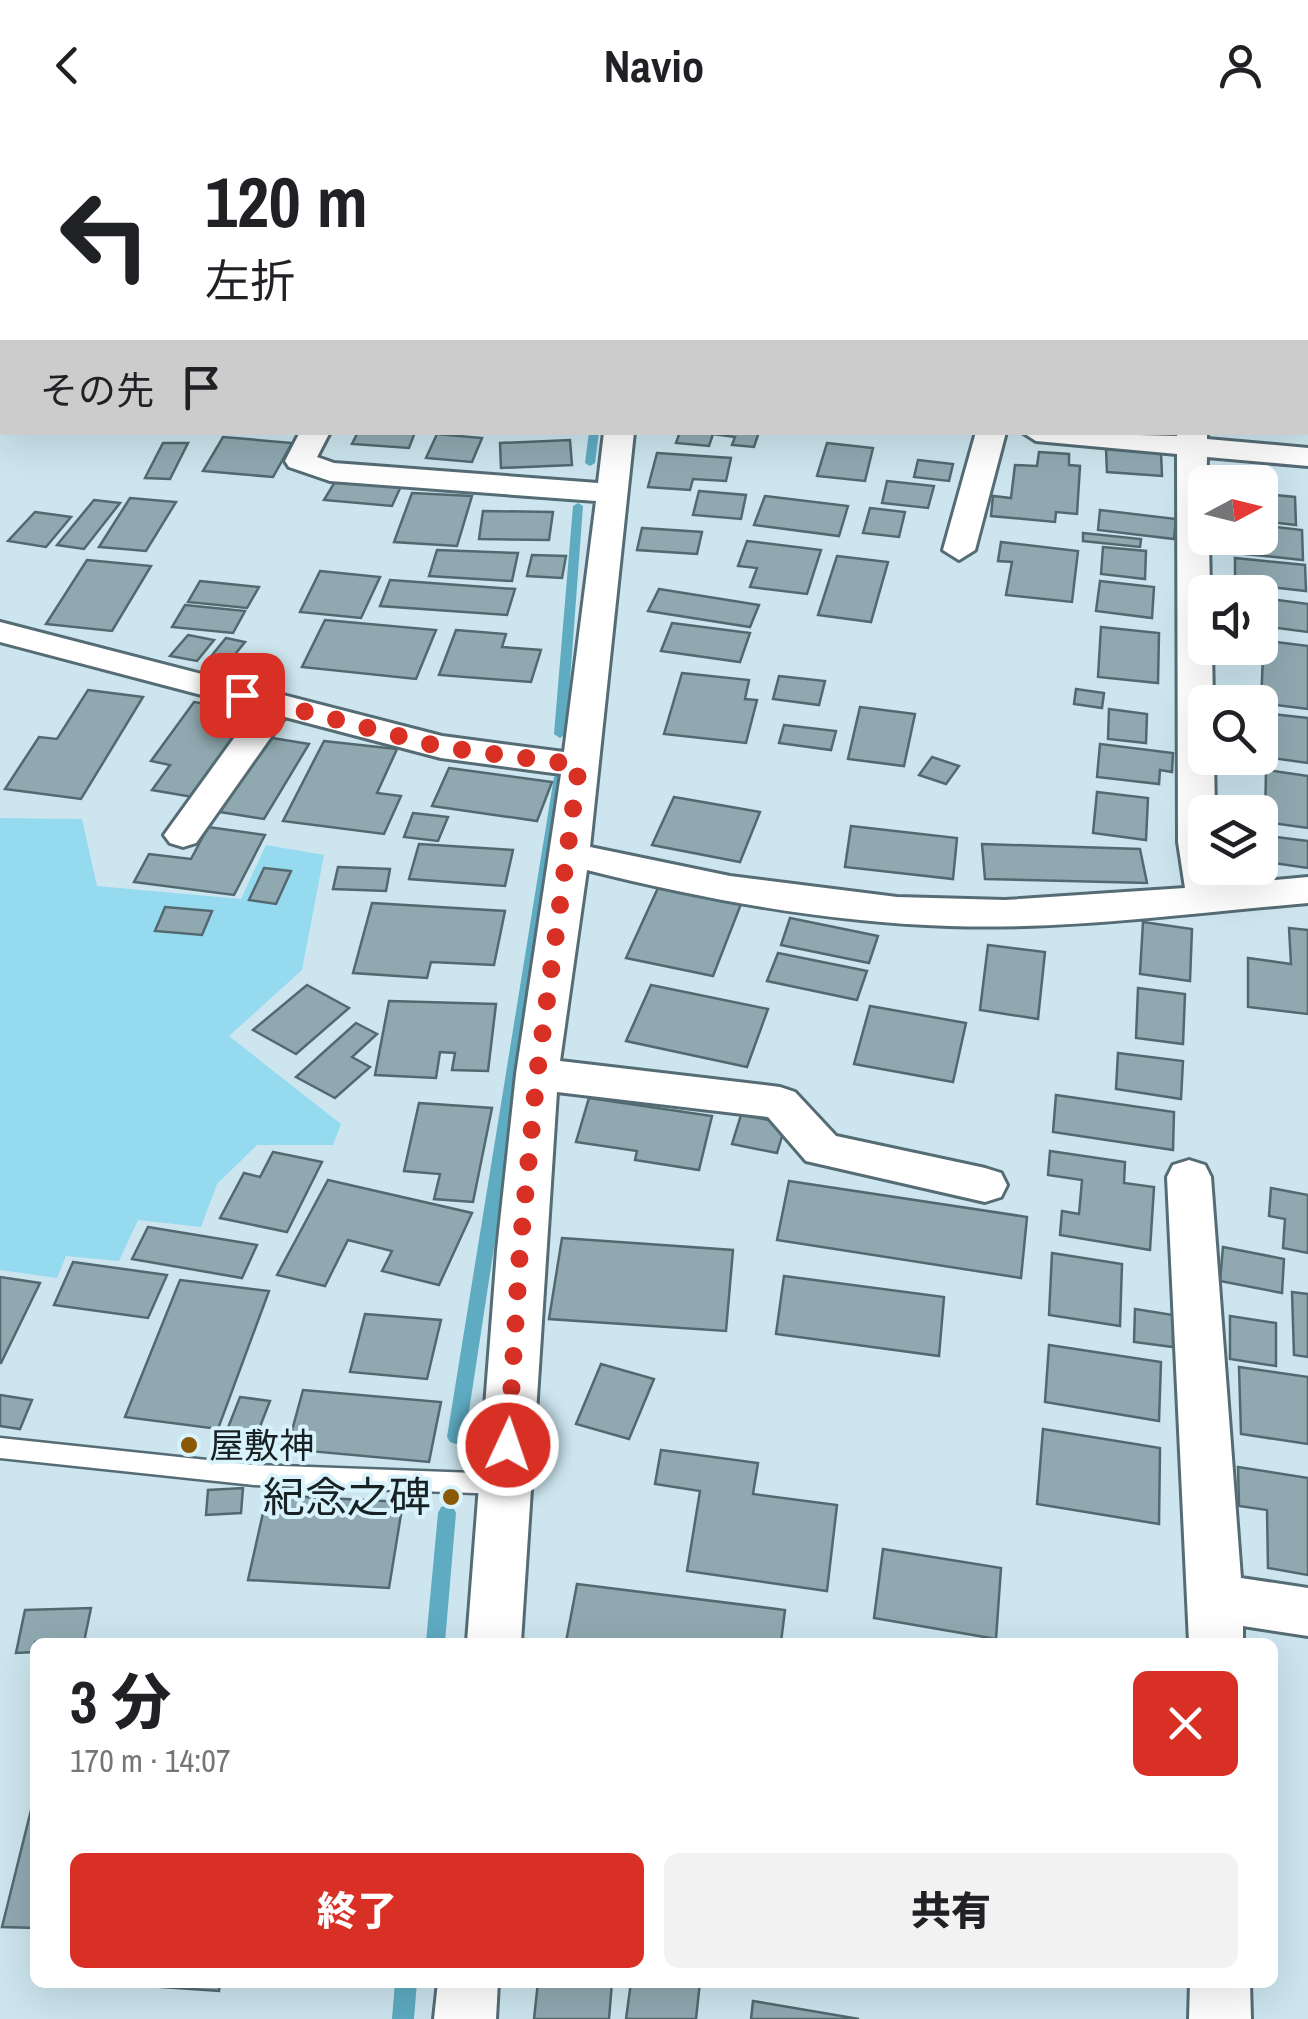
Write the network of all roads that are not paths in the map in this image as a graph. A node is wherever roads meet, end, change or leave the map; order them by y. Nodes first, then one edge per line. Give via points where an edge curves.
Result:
1 (313, 435) edge
2 (619, 435) edge
3 (989, 435) edge
4 (1094, 435) edge
5 (1192, 440) edge
6 (1308, 458) edge
7 (612, 492) junction
8 (959, 550) dead end
9 (0, 632) edge
10 (276, 704) junction
11 (579, 765) junction
12 (183, 835) dead end
13 (570, 854) junction
14 (1308, 890) edge
15 (1206, 898) junction
16 (537, 1074) junction
17 (1189, 1177) dead end
18 (985, 1185) dead end
19 (0, 1448) edge
20 (505, 1484) junction
21 (1308, 1612) edge
22 (1216, 1620) edge
23 (494, 1638) edge
24 (468, 1988) edge
25 (1220, 1988) edge
26 (465, 2019) edge
27 (1220, 2019) edge

1 - 7 street via 300,461 330,472
2 - 7 street
3 - 8 street
4 - 5 street
5 - 6 street
5 - 15 street via 1197,842
7 - 11 street
9 - 10 street
10 - 11 street via 441,747
10 - 12 street
11 - 13 street
13 - 15 street via 651,875 894,910 1004,913
13 - 16 street
14 - 15 street
16 - 18 street via 780,1103 822,1149
16 - 20 street
17 - 22 street
19 - 20 lane via 254,1475
20 - 23 street
21 - 22 street
24 - 26 street
25 - 27 street

